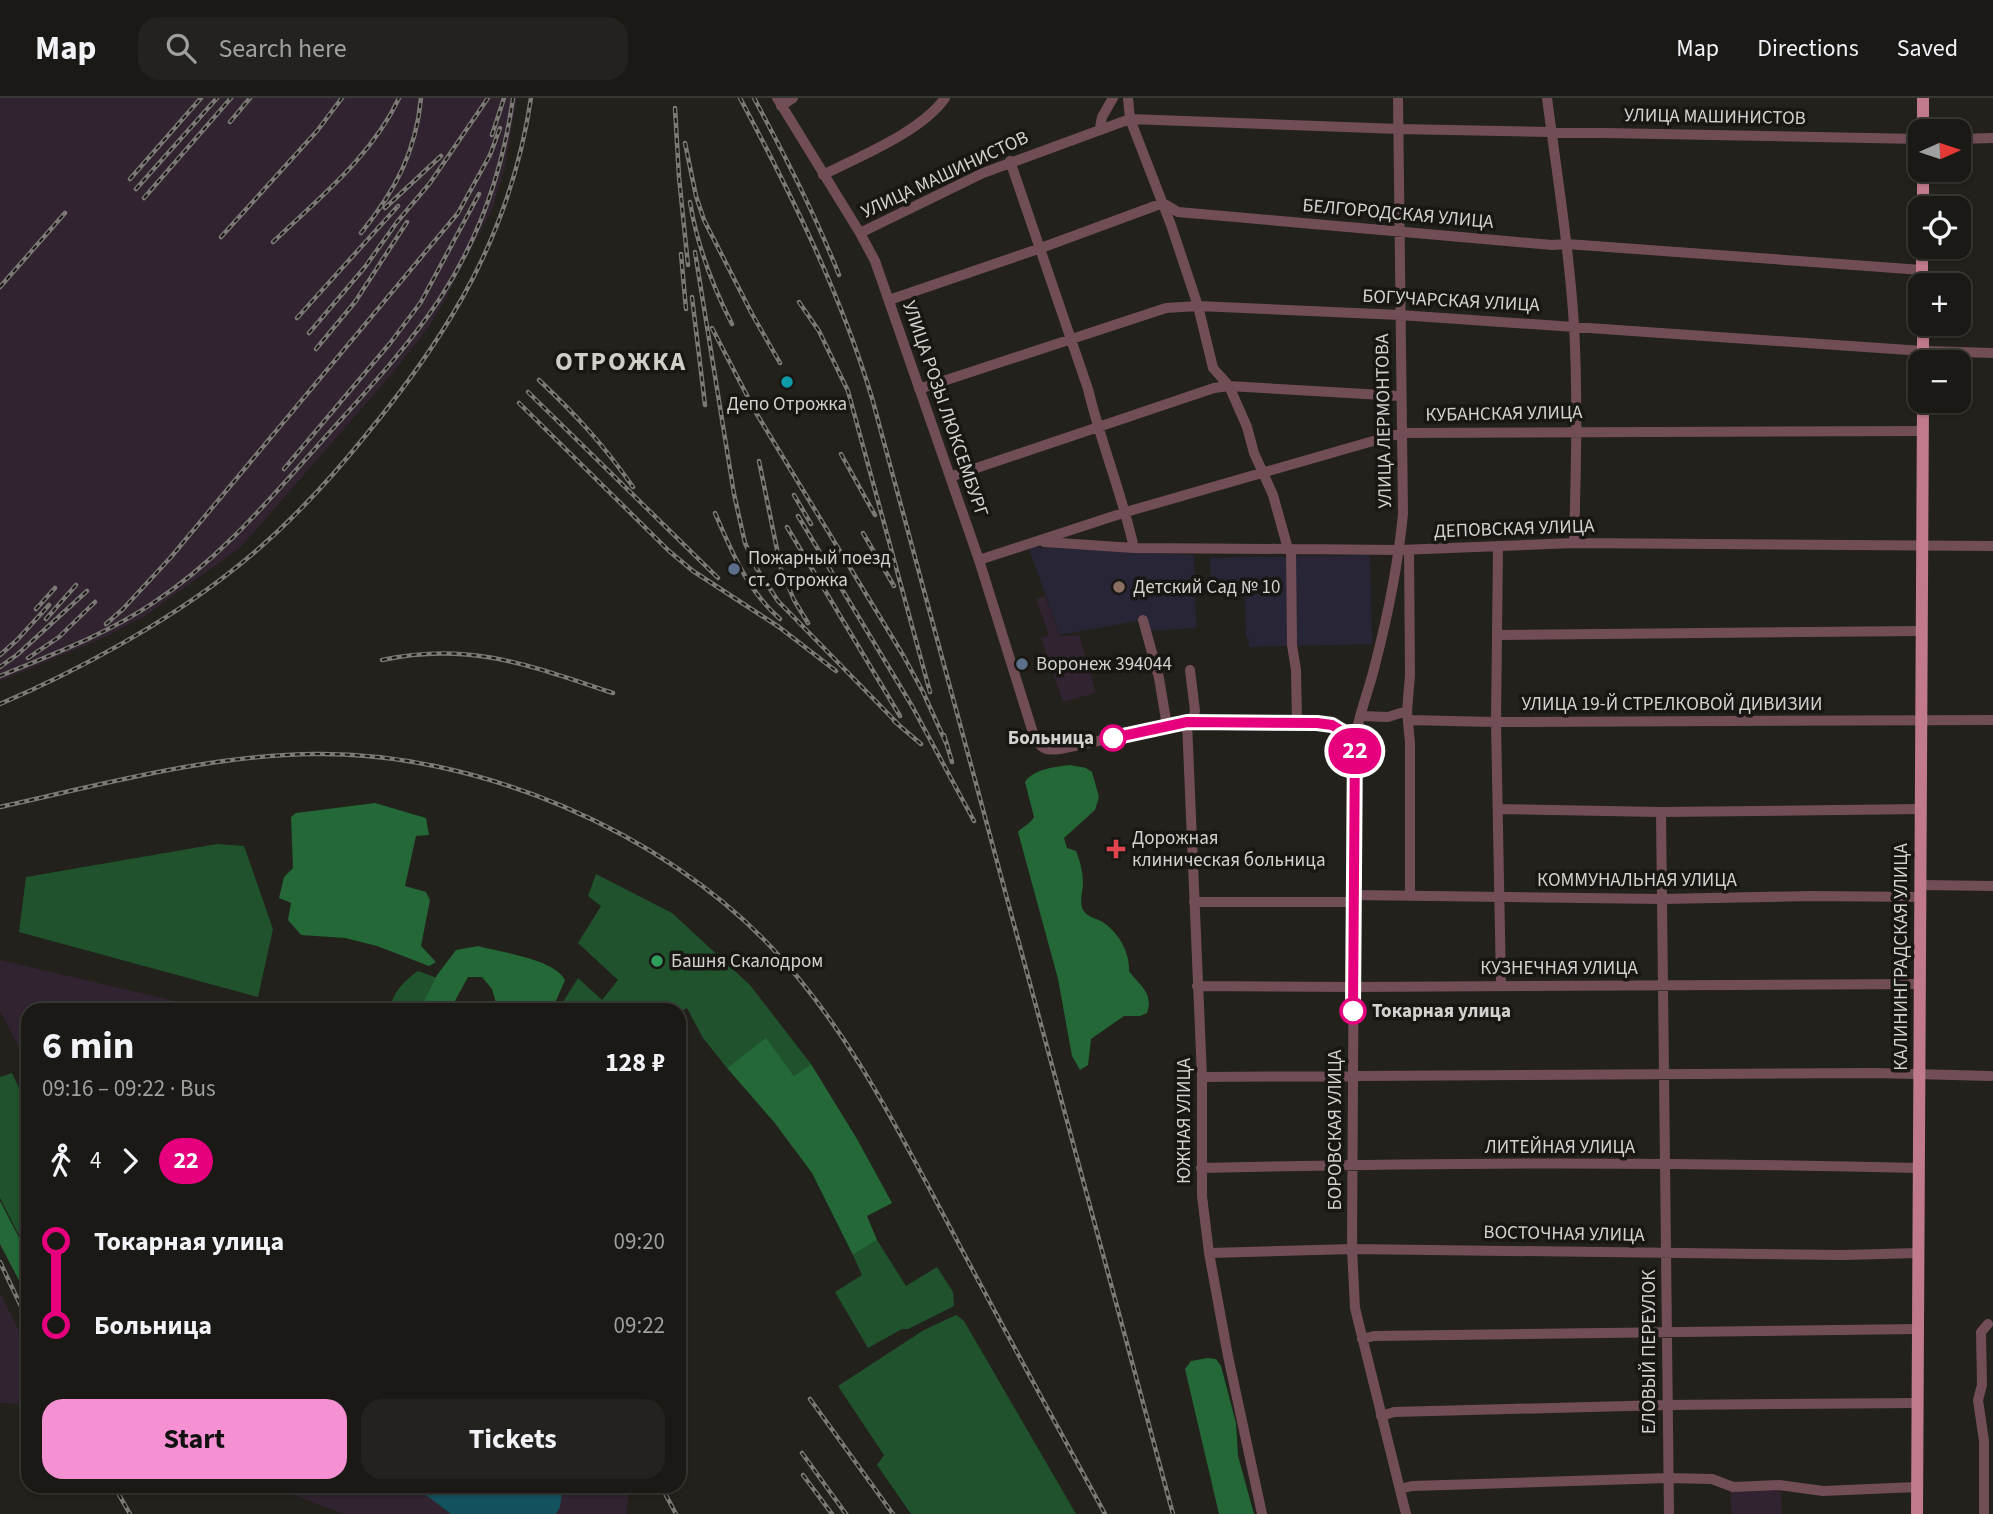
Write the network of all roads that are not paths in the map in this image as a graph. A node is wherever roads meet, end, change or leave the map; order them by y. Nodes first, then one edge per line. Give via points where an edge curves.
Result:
1 (793, 98) edge
2 (945, 98) edge
3 (1128, 98) edge
4 (1398, 98) edge
5 (1547, 98) edge
6 (1923, 98) edge
7 (1111, 99) edge
8 (779, 102) edge
9 (1130, 119) junction
10 (1923, 119) edge
11 (1100, 128) junction
12 (1399, 129) junction
13 (1552, 132) junction
14 (1993, 138) edge
15 (1908, 139) edge
16 (1971, 139) edge
17 (1010, 162) junction
18 (823, 175) junction
19 (1163, 203) junction
20 (1178, 212) junction
21 (1171, 225) junction
22 (860, 233) junction
23 (1400, 233) junction
24 (1567, 244) junction
25 (1041, 248) junction
26 (1922, 259) edge
27 (1922, 270) joint
28 (888, 300) junction
29 (1198, 306) junction
30 (1400, 315) junction
31 (1574, 326) junction
32 (1071, 340) junction
33 (1993, 352) edge
34 (1971, 354) edge
35 (1908, 356) edge
36 (1229, 386) junction
37 (919, 389) junction
38 (1400, 396) junction
39 (1923, 413) edge
40 (1097, 427) junction
41 (1577, 431) junction
42 (1923, 431) junction
43 (1401, 433) junction
44 (1264, 472) junction
45 (950, 477) junction
46 (1126, 513) junction
47 (1037, 542) junction
48 (1574, 544) junction
49 (1922, 544) junction
50 (1498, 545) junction
51 (1993, 546) edge
52 (1133, 548) junction
53 (1289, 549) junction
54 (1404, 550) junction
55 (979, 560) junction
56 (1143, 620) dead end
57 (1922, 631) junction
58 (1497, 635) junction
59 (1190, 670) dead end
60 (1360, 716) junction
61 (1408, 716) junction
62 (1921, 719) junction
63 (1993, 720) edge
64 (1187, 722) junction
65 (1496, 722) junction
66 (1297, 723) junction
67 (1167, 726) junction
68 (1355, 739) junction
69 (1498, 809) junction
70 (1921, 809) junction
71 (1661, 812) junction
72 (1993, 886) edge
73 (1921, 891) junction
74 (1410, 896) junction
75 (1498, 898) junction
76 (1354, 899) junction
77 (1662, 899) junction
78 (1194, 902) junction
79 (1920, 984) junction
80 (1502, 985) junction
81 (1197, 986) junction
82 (1664, 986) junction
83 (1353, 987) junction
84 (1920, 1073) junction
85 (1664, 1074) junction
86 (1353, 1075) junction
87 (1990, 1076) dead end
88 (1202, 1077) junction
89 (1352, 1164) junction
90 (1666, 1164) junction
91 (1202, 1168) junction
92 (1919, 1168) junction
93 (1352, 1249) junction
94 (1209, 1253) junction
95 (1665, 1253) junction
96 (1919, 1254) junction
97 (1988, 1324) dead end
98 (1918, 1329) junction
99 (1665, 1332) junction
100 (1362, 1339) junction
101 (1917, 1403) junction
102 (1666, 1405) junction
103 (1381, 1416) junction
104 (1667, 1478) junction
105 (1917, 1487) junction
106 (1400, 1489) junction
107 (1262, 1514) edge
108 (1406, 1514) edge
109 (1669, 1514) edge
110 (1917, 1514) edge
111 (1983, 1514) edge

1 - 8 street
2 - 18 street via 903,133
3 - 9 street
4 - 12 street, УЛИЦА ЛЕРМОНТОВА
5 - 13 street
6 - 10 main road
7 - 9 street
7 - 11 street
8 - 18 street, УЛИЦА РОЗЫ ЛЮКСЕМБУРГ
9 - 11 street, УЛИЦА МАШИНИСТОВ
9 - 12 street, УЛИЦА МАШИНИСТОВ
9 - 19 street
11 - 17 street, УЛИЦА МАШИНИСТОВ
12 - 13 street, УЛИЦА МАШИНИСТОВ
12 - 23 street, УЛИЦА ЛЕРМОНТОВА
13 - 15 street, УЛИЦА МАШИНИСТОВ
13 - 24 street
14 - 16 street
17 - 22 street, УЛИЦА МАШИНИСТОВ
17 - 25 street
18 - 22 street, УЛИЦА РОЗЫ ЛЮКСЕМБУРГ
19 - 20 street, БЕЛГОРОДСКАЯ УЛИЦА
19 - 21 street
19 - 25 street
20 - 21 street
20 - 23 street, БЕЛГОРОДСКАЯ УЛИЦА
21 - 29 street
22 - 28 street, УЛИЦА РОЗЫ ЛЮКСЕМБУРГ
23 - 24 street, БЕЛГОРОДСКАЯ УЛИЦА
23 - 30 street, УЛИЦА ЛЕРМОНТОВА
24 - 27 street, БЕЛГОРОДСКАЯ УЛИЦА
24 - 31 street
25 - 28 street
25 - 32 street
26 - 27 main road
28 - 37 street, УЛИЦА РОЗЫ ЛЮКСЕМБУРГ
29 - 30 street, БОГУЧАРСКАЯ УЛИЦА
29 - 32 street, БОГУЧАРСКАЯ УЛИЦА via 1166,307
29 - 36 street via 1213,368
30 - 31 street, БОГУЧАРСКАЯ УЛИЦА
30 - 38 street, УЛИЦА ЛЕРМОНТОВА
31 - 35 street, БОГУЧАРСКАЯ УЛИЦА
31 - 41 street
32 - 37 street, БОГУЧАРСКАЯ УЛИЦА
32 - 40 street
33 - 34 street, БОГУЧАРСКАЯ УЛИЦА
36 - 38 street
36 - 40 street
36 - 44 street
37 - 45 street, УЛИЦА РОЗЫ ЛЮКСЕМБУРГ
38 - 43 street, УЛИЦА ЛЕРМОНТОВА
39 - 42 main road, КАЛИНИНГРАДСКАЯ УЛИЦА
40 - 45 street
40 - 46 street
41 - 42 street, КУБАНСКАЯ УЛИЦА
41 - 43 street, КУБАНСКАЯ УЛИЦА
41 - 48 street
42 - 49 main road, КАЛИНИНГРАДСКАЯ УЛИЦА
43 - 44 street, КУБАНСКАЯ УЛИЦА
43 - 54 street, УЛИЦА ЛЕРМОНТОВА
44 - 46 street, КУБАНСКАЯ УЛИЦА
44 - 53 street
45 - 55 street, УЛИЦА РОЗЫ ЛЮКСЕМБУРГ
46 - 47 street, КУБАНСКАЯ УЛИЦА
46 - 52 street
47 - 52 street, ДЕПОВСКАЯ УЛИЦА
47 - 55 street, КУБАНСКАЯ УЛИЦА
48 - 49 street, ДЕПОВСКАЯ УЛИЦА
48 - 50 street, ДЕПОВСКАЯ УЛИЦА
49 - 51 street, ДЕПОВСКАЯ УЛИЦА
49 - 57 main road, КАЛИНИНГРАДСКАЯ УЛИЦА
50 - 54 street, ДЕПОВСКАЯ УЛИЦА
50 - 58 street
52 - 53 street, ДЕПОВСКАЯ УЛИЦА
53 - 54 street, ДЕПОВСКАЯ УЛИЦА
53 - 66 street
54 - 60 street, УЛИЦА ЛЕРМОНТОВА
54 - 61 street
55 - 67 street, УЛИЦА РОЗЫ ЛЮКСЕМБУРГ via 1034,736 1042,748 1060,749
56 - 67 street
57 - 58 street
57 - 62 main road, КАЛИНИНГРАДСКАЯ УЛИЦА
58 - 65 street
59 - 64 street, ЮЖНАЯ УЛИЦА via 1195,711
60 - 61 street, УЛИЦА 19-Й СТРЕЛКОВОЙ ДИВИЗИИ
60 - 68 street, УЛИЦА ЛЕРМОНТОВА
61 - 65 street, УЛИЦА 19-Й СТРЕЛКОВОЙ ДИВИЗИИ
61 - 74 street
62 - 63 street, УЛИЦА 19-Й СТРЕЛКОВОЙ ДИВИЗИИ
62 - 65 street, УЛИЦА 19-Й СТРЕЛКОВОЙ ДИВИЗИИ
62 - 70 main road, КАЛИНИНГРАДСКАЯ УЛИЦА
64 - 66 street
64 - 67 street
64 - 78 street, ЮЖНАЯ УЛИЦА
65 - 69 street
66 - 68 street via 1332,725
68 - 76 street, БОРОВСКАЯ УЛИЦА
69 - 71 street
69 - 75 street
70 - 71 street
70 - 73 main road, КАЛИНИНГРАДСКАЯ УЛИЦА
71 - 77 street, ЕЛОВЫЙ ПЕРЕУЛОК
72 - 73 street, КОММУНАЛЬНАЯ УЛИЦА
73 - 77 street, КОММУНАЛЬНАЯ УЛИЦА
73 - 79 main road, КАЛИНИНГРАДСКАЯ УЛИЦА
74 - 75 street, КОММУНАЛЬНАЯ УЛИЦА
74 - 76 street, КОММУНАЛЬНАЯ УЛИЦА
75 - 77 street, КОММУНАЛЬНАЯ УЛИЦА
75 - 80 street
76 - 78 street, КОММУНАЛЬНАЯ УЛИЦА
76 - 83 street, БОРОВСКАЯ УЛИЦА
77 - 82 street, ЕЛОВЫЙ ПЕРЕУЛОК
78 - 81 street, ЮЖНАЯ УЛИЦА
79 - 82 street, КУЗНЕЧНАЯ УЛИЦА
79 - 84 main road, КАЛИНИНГРАДСКАЯ УЛИЦА
80 - 82 street, КУЗНЕЧНАЯ УЛИЦА
80 - 83 street, КУЗНЕЧНАЯ УЛИЦА
81 - 83 street, КУЗНЕЧНАЯ УЛИЦА
81 - 88 street, ЮЖНАЯ УЛИЦА
82 - 85 street, ЕЛОВЫЙ ПЕРЕУЛОК
83 - 86 street, БОРОВСКАЯ УЛИЦА
84 - 85 street
84 - 87 street
84 - 92 main road, КАЛИНИНГРАДСКАЯ УЛИЦА
85 - 86 street
85 - 90 street, ЕЛОВЫЙ ПЕРЕУЛОК
86 - 88 street
86 - 89 street, БОРОВСКАЯ УЛИЦА
88 - 91 street, ЮЖНАЯ УЛИЦА
89 - 90 street, ЛИТЕЙНАЯ УЛИЦА
89 - 91 street, ЛИТЕЙНАЯ УЛИЦА
89 - 93 street, БОРОВСКАЯ УЛИЦА
90 - 92 street, ЛИТЕЙНАЯ УЛИЦА
90 - 95 street, ЕЛОВЫЙ ПЕРЕУЛОК
91 - 94 street, ЮЖНАЯ УЛИЦА
92 - 96 main road, КАЛИНИНГРАДСКАЯ УЛИЦА
93 - 94 street, ВОСТОЧНАЯ УЛИЦА
93 - 95 street, ВОСТОЧНАЯ УЛИЦА
93 - 100 street, БОРОВСКАЯ УЛИЦА
94 - 107 street, ЮЖНАЯ УЛИЦА
95 - 96 street, ВОСТОЧНАЯ УЛИЦА
95 - 99 street, ЕЛОВЫЙ ПЕРЕУЛОК
96 - 98 main road, КАЛИНИНГРАДСКАЯ УЛИЦА
97 - 111 street via 1981,1332 1978,1400 1984,1441
98 - 99 street
98 - 101 main road, КАЛИНИНГРАДСКАЯ УЛИЦА
99 - 100 street
99 - 102 street, ЕЛОВЫЙ ПЕРЕУЛОК
100 - 103 street, БОРОВСКАЯ УЛИЦА
101 - 102 street
101 - 105 main road, КАЛИНИНГРАДСКАЯ УЛИЦА
102 - 103 street
102 - 104 street, ЕЛОВЫЙ ПЕРЕУЛОК
103 - 106 street, БОРОВСКАЯ УЛИЦА
104 - 105 street via 1823,1491
104 - 106 street
104 - 109 street, ЕЛОВЫЙ ПЕРЕУЛОК
105 - 110 main road, КАЛИНИНГРАДСКАЯ УЛИЦА
106 - 108 street, БОРОВСКАЯ УЛИЦА

